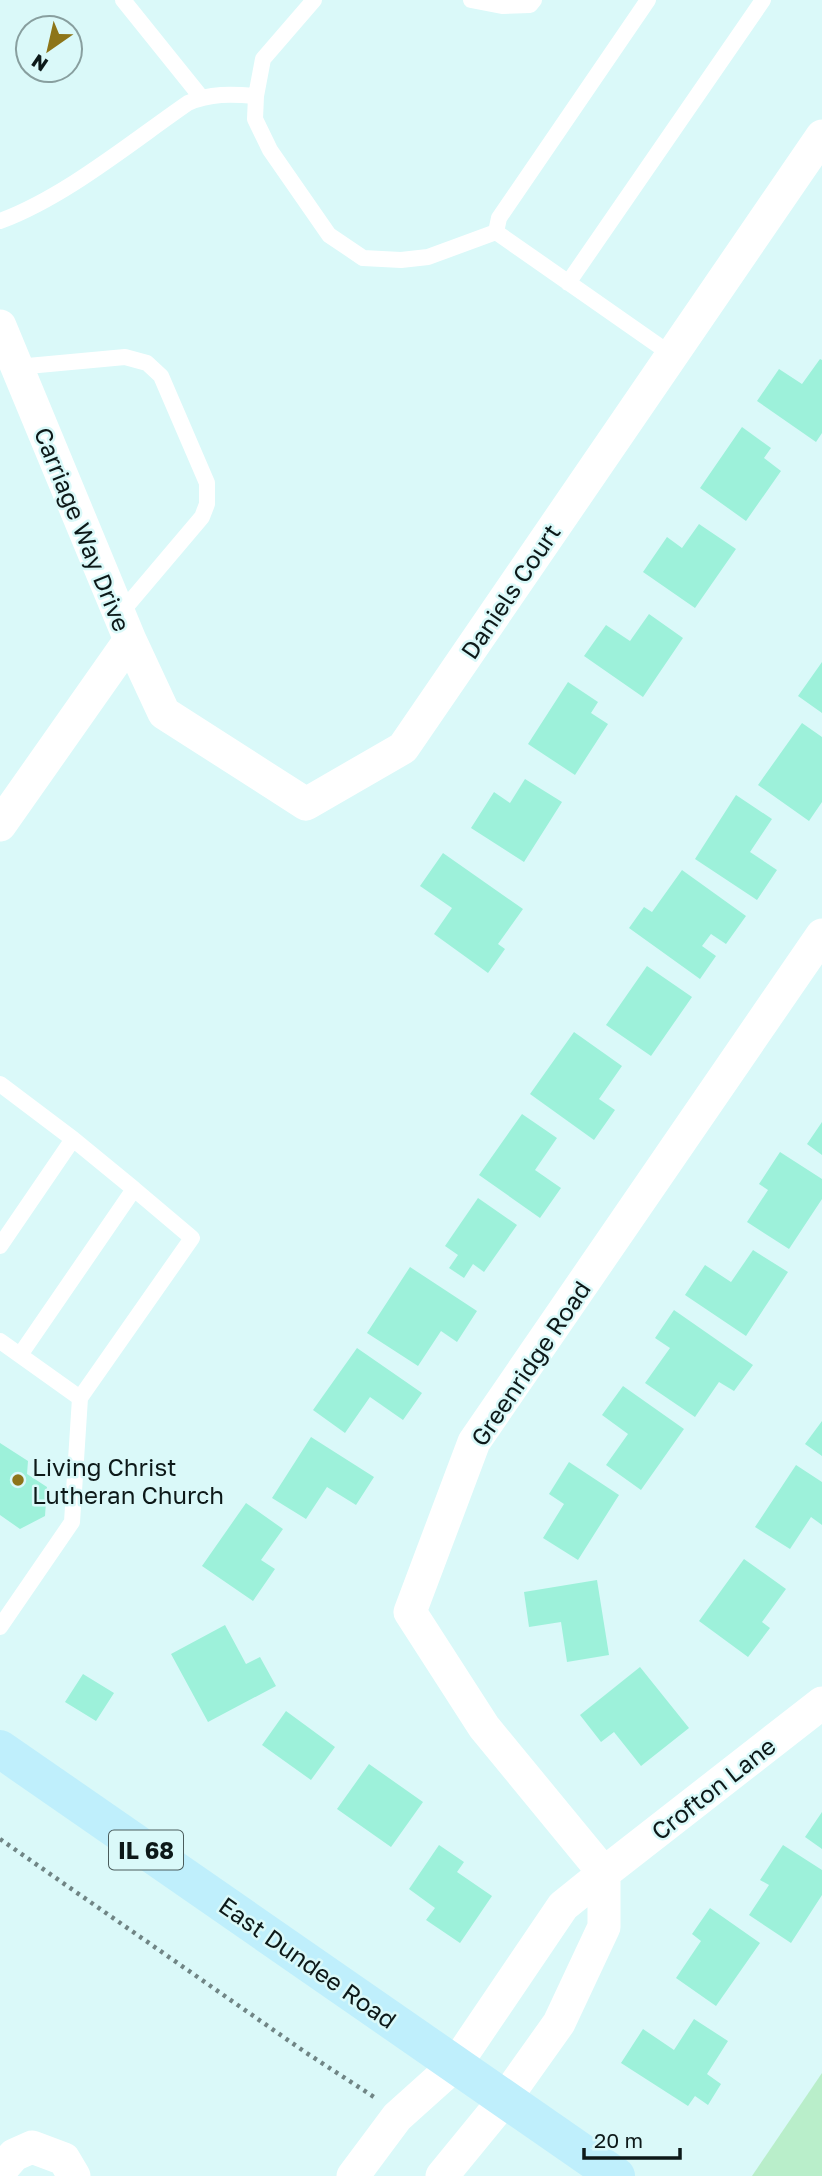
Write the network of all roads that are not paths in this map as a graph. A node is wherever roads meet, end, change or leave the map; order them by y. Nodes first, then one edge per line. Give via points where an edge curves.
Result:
1 (123, 0) edge
2 (314, 0) edge
3 (471, 0) edge
4 (534, 0) edge
5 (648, 0) edge
6 (763, 0) edge
7 (256, 96) junction
8 (201, 97) junction
9 (822, 136) edge
10 (0, 221) edge
11 (496, 232) junction
12 (568, 283) junction
13 (0, 326) edge
14 (672, 355) junction
15 (17, 368) junction
16 (124, 628) junction
17 (0, 825) edge
18 (822, 935) edge
19 (0, 1084) edge
20 (73, 1139) junction
21 (134, 1189) junction
22 (0, 1246) edge
23 (0, 1340) edge
24 (20, 1355) junction
25 (80, 1398) junction
26 (0, 1627) edge
27 (822, 1703) edge
28 (0, 1749) edge
29 (604, 1873) junction
30 (456, 2064) junction
31 (505, 2099) junction
32 (0, 2171) edge
33 (74, 2176) edge
34 (353, 2176) edge
35 (442, 2176) edge
36 (616, 2176) edge

1 - 8 lane
2 - 7 lane via 263,59
3 - 4 lane via 502,6 530,5
5 - 11 lane via 499,218
6 - 12 lane
7 - 8 lane
7 - 11 lane via 256,119 270,150 329,235 363,258 428,257
8 - 10 lane via 28,211
9 - 14 street, Daniels Court
11 - 12 lane
12 - 14 lane
13 - 15 street, Carriage Way Drive
14 - 16 street, Daniels Court via 402,748 306,804 164,713
15 - 16 street, Carriage Way Drive
15 - 16 lane via 125,357 147,363 161,376 207,483 202,517
16 - 17 street, Carriage Way Drive
18 - 29 street, Greenridge Road via 474,1442 410,1612 484,1727
19 - 20 lane
20 - 21 lane
20 - 22 lane
21 - 24 lane
21 - 25 lane via 192,1238
23 - 24 lane
24 - 25 lane
25 - 26 lane via 72,1522
27 - 29 street, Crofton Lane
28 - 30 main road, East Dundee Road / IL 68
29 - 30 street, Crofton Lane via 563,1906
29 - 31 street via 604,1927 559,2023
30 - 31 main road, East Dundee Road / IL 68
30 - 34 street, Crofton Lane via 397,2117
31 - 35 street
31 - 36 main road, East Dundee Road / IL 68
32 - 33 street via 14,2155 32,2147 64,2159

